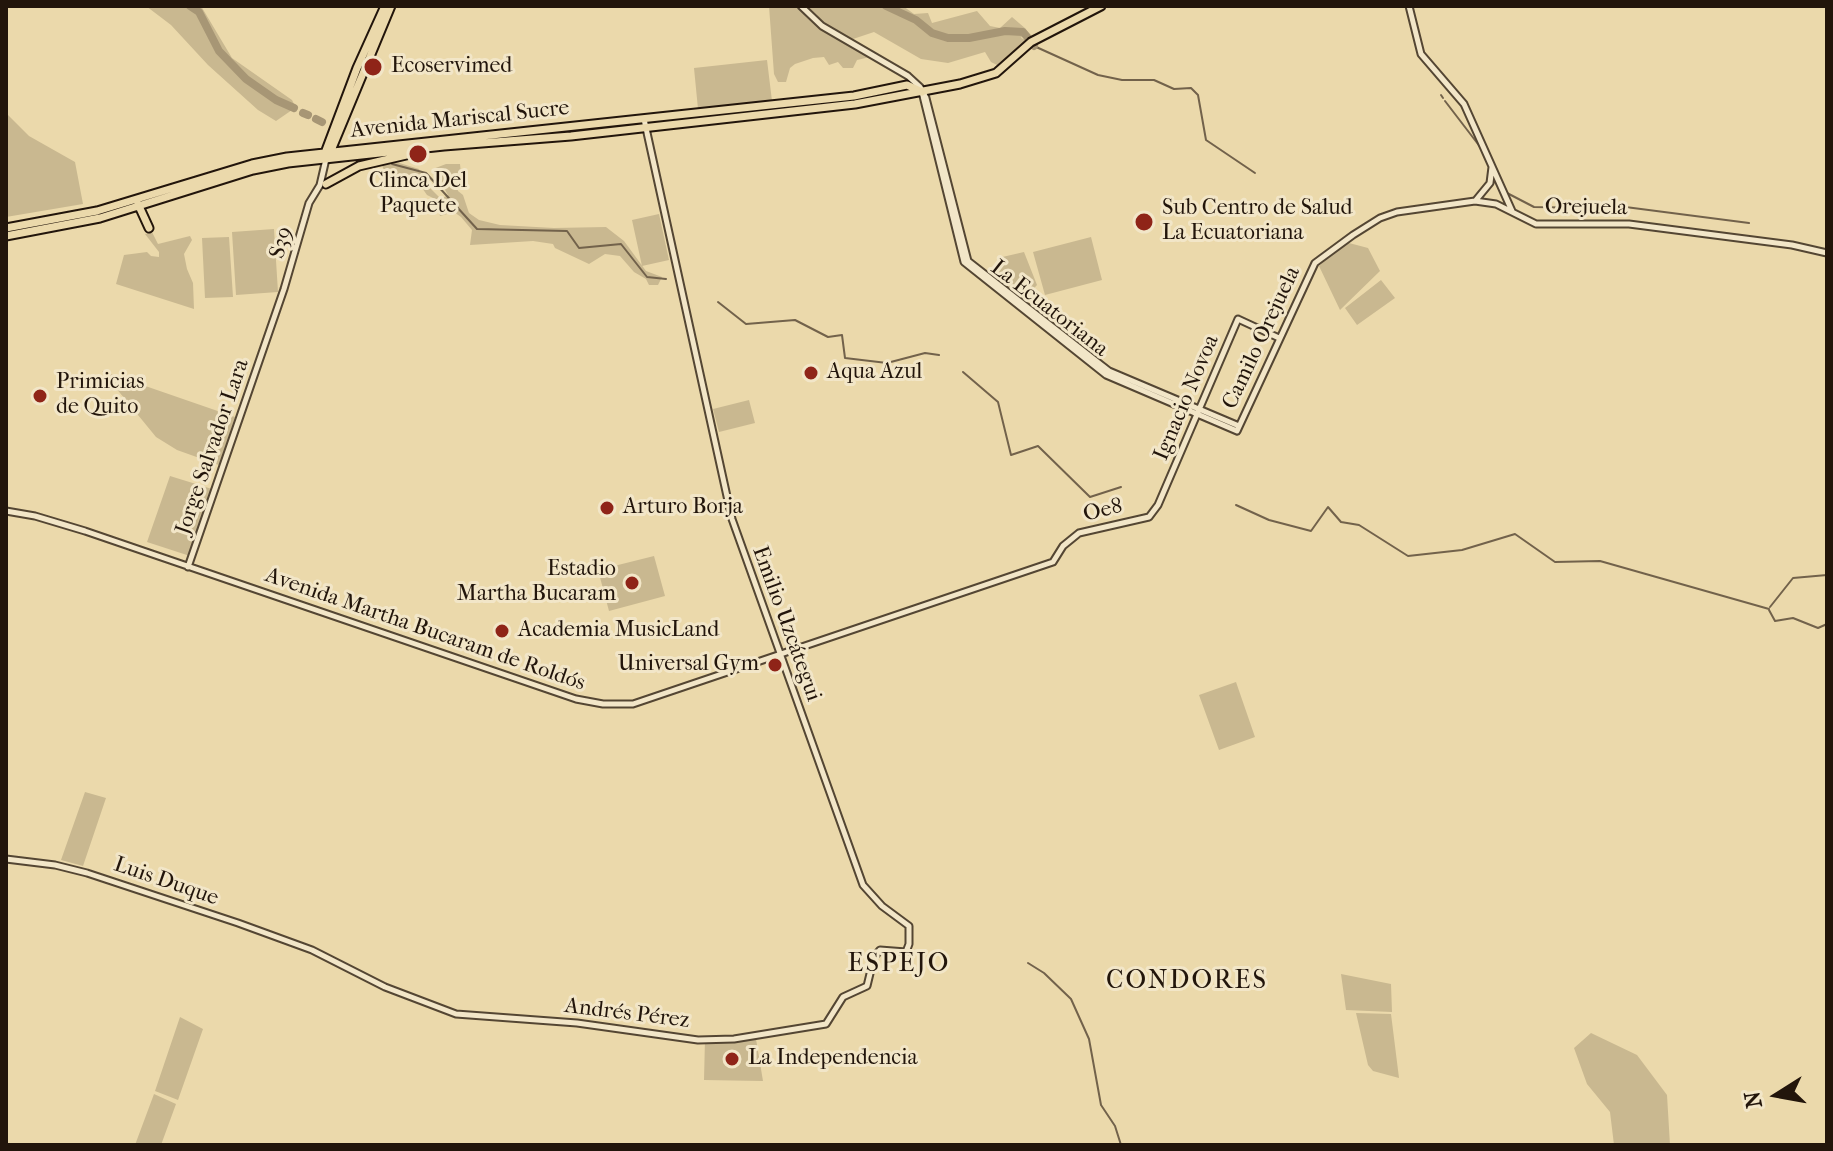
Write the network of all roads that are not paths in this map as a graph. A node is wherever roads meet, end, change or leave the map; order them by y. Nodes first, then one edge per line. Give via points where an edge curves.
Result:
1 (388, 6) edge
2 (801, 6) edge
3 (1101, 6) edge
4 (1409, 7) edge
5 (922, 92) junction
6 (645, 123) junction
7 (396, 151) junction
8 (327, 154) junction
9 (1492, 167) junction
10 (326, 184) dead end
11 (1475, 201) junction
12 (138, 203) junction
13 (1513, 212) junction
14 (6, 228) edge
15 (149, 228) dead end
16 (6, 236) edge
17 (1827, 253) edge
18 (1315, 263) joint
19 (268, 338) joint
20 (1279, 338) junction
21 (1198, 412) junction
22 (1238, 429) joint
23 (1157, 506) joint
24 (6, 511) edge
25 (1059, 554) joint
26 (188, 567) junction
27 (780, 655) junction
28 (6, 859) edge
29 (312, 950) joint
30 (906, 952) joint

1 - 8 main road
2 - 5 street via 822,26 908,76
3 - 5 main road, Avenida Mariscal Sucre via 1031,42 996,73
4 - 9 street via 1421,54 1464,104
5 - 6 main road, Avenida Mariscal Sucre
5 - 21 street via 968,261 1109,371
5 - 21 street, La Ecuatoriana via 964,262 1106,375
6 - 7 main road, Avenida Mariscal Sucre
6 - 7 main road, Avenida Mariscal Sucre
6 - 27 street, Emilio Uzcátegui via 728,505
7 - 8 main road, Avenida Mariscal Sucre
7 - 10 main road
8 - 12 main road, Avenida Mariscal Sucre via 258,163
8 - 19 street, S39
9 - 11 street via 1490,183
9 - 13 street
11 - 13 street, Orejuela
11 - 18 street, Orejuela via 1380,218
12 - 14 main road, Avenida Mariscal Sucre
12 - 15 main road
12 - 16 main road, Avenida Mariscal Sucre
13 - 17 street, Orejuela via 1536,224 1629,224
18 - 20 street, Camilo Orejuela
19 - 26 street, Jorge Salvador Lara
20 - 21 street, Ignacio Novoa via 1238,319
20 - 22 street, Camilo Orejuela
21 - 22 street, La Ecuatoriana
21 - 23 street, Ignacio Novoa
23 - 25 street, Oe8 via 1144,519 1079,533
24 - 26 street, Avenida Martha Bucaram de Roldós via 63,524
25 - 27 street, Avenida Martha Bucaram de Roldós via 1053,562
26 - 27 street, Avenida Martha Bucaram de Roldós via 595,703 640,703
27 - 30 street, Emilio Uzcátegui via 863,885 909,926
28 - 29 street, Luis Duque via 87,873
29 - 30 street, Andrés Pérez via 385,987 456,1014 698,1040 826,1024 843,997 867,986 880,950

